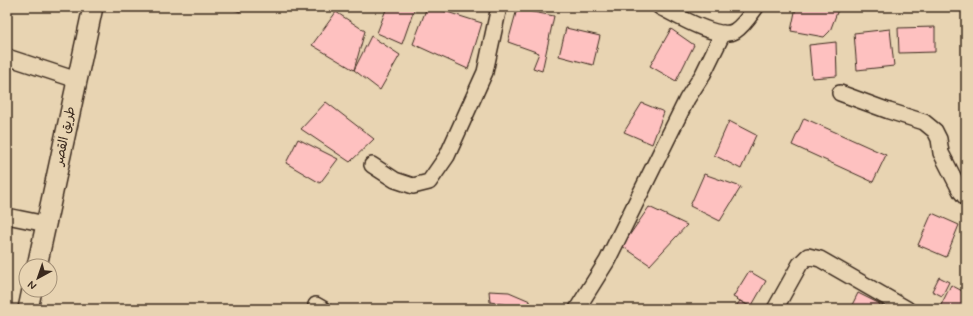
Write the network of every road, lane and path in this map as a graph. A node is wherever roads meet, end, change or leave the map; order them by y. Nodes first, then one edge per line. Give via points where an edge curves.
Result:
1 (94, 7) edge
2 (499, 7) edge
3 (660, 7) edge
4 (756, 7) edge
5 (723, 33) junction
6 (7, 57) edge
7 (77, 80) junction
8 (840, 93) dead end
9 (372, 165) dead end
10 (966, 198) edge
11 (7, 216) edge
12 (46, 224) junction
13 (39, 258) edge
14 (30, 298) edge
15 (28, 309) edge
16 (577, 309) edge
17 (775, 309) edge
18 (907, 309) edge

1 - 7 street, طريق القصر
2 - 9 street via 485,72 447,156 428,182 413,186 395,180
3 - 5 street via 712,32
4 - 5 street via 735,32
5 - 16 street via 703,74 687,99 607,261
6 - 7 street
7 - 12 street, طريق القصر
8 - 10 street via 930,126 939,140 941,153
11 - 12 street
12 - 13 street, طريق القصر
14 - 15 street
17 - 18 street via 800,264 808,256 820,259

